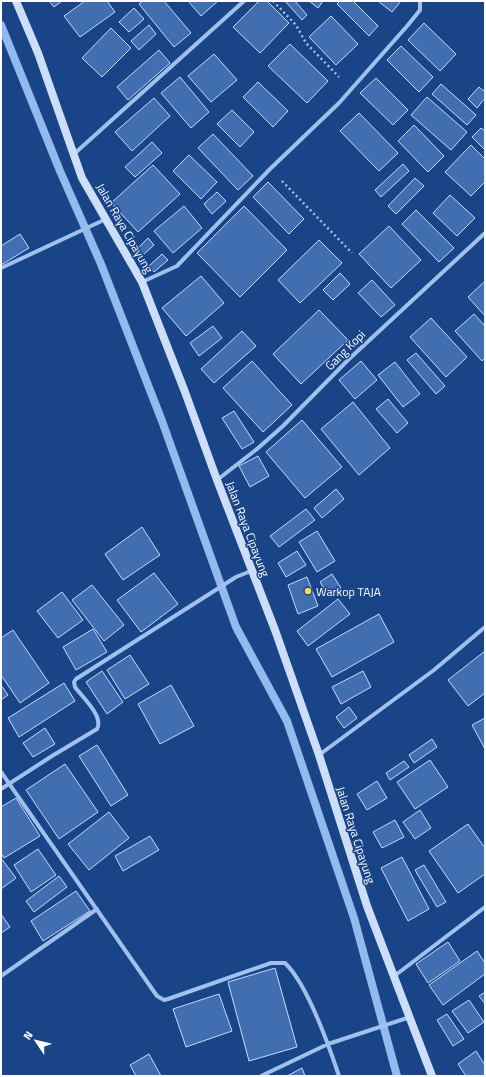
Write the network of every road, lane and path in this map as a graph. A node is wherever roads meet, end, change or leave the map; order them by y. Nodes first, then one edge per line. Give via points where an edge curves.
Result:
1 (16, 1) edge
2 (244, 1) edge
3 (272, 1) edge
4 (420, 1) edge
5 (351, 89) junction
6 (73, 154) junction
7 (270, 170) junction
8 (106, 219) junction
9 (485, 233) edge
10 (352, 253) dead end
11 (1, 268) edge
12 (142, 282) junction
13 (217, 480) junction
14 (252, 571) junction
15 (485, 627) edge
16 (319, 756) junction
17 (1, 772) edge
18 (8, 784) junction
19 (1, 789) edge
20 (485, 907) edge
21 (96, 909) junction
22 (1, 976) edge
23 (393, 977) junction
24 (409, 1018) junction
25 (328, 1044) junction
26 (261, 1076) edge
27 (339, 1076) edge
28 (432, 1076) edge

1 - 6 main road, Jalan Raya Cipayung via 38,53
2 - 6 street
3 - 5 path via 296,25 306,43
4 - 5 street via 420,10
5 - 7 street
6 - 8 main road, Jalan Raya Cipayung via 82,178
7 - 10 path
7 - 12 street via 178,266
8 - 11 street
8 - 12 main road, Jalan Raya Cipayung
9 - 13 street, Gang Kopi via 348,360 283,426
12 - 13 main road, Jalan Raya Cipayung
13 - 14 main road, Jalan Raya Cipayung
14 - 16 main road, Jalan Raya Cipayung
14 - 18 street via 236,577 200,599 76,679 75,687 99,718 100,724 97,729
15 - 16 street via 434,670
16 - 23 main road, Jalan Raya Cipayung via 367,906
17 - 18 street
18 - 19 street
18 - 21 street
20 - 23 street
21 - 22 street
21 - 25 street via 157,996 164,1000 271,963 285,963 295,972
23 - 24 main road, Jalan Raya Cipayung
24 - 25 street
24 - 28 main road, Jalan Raya Cipayung
25 - 26 street
25 - 27 street

